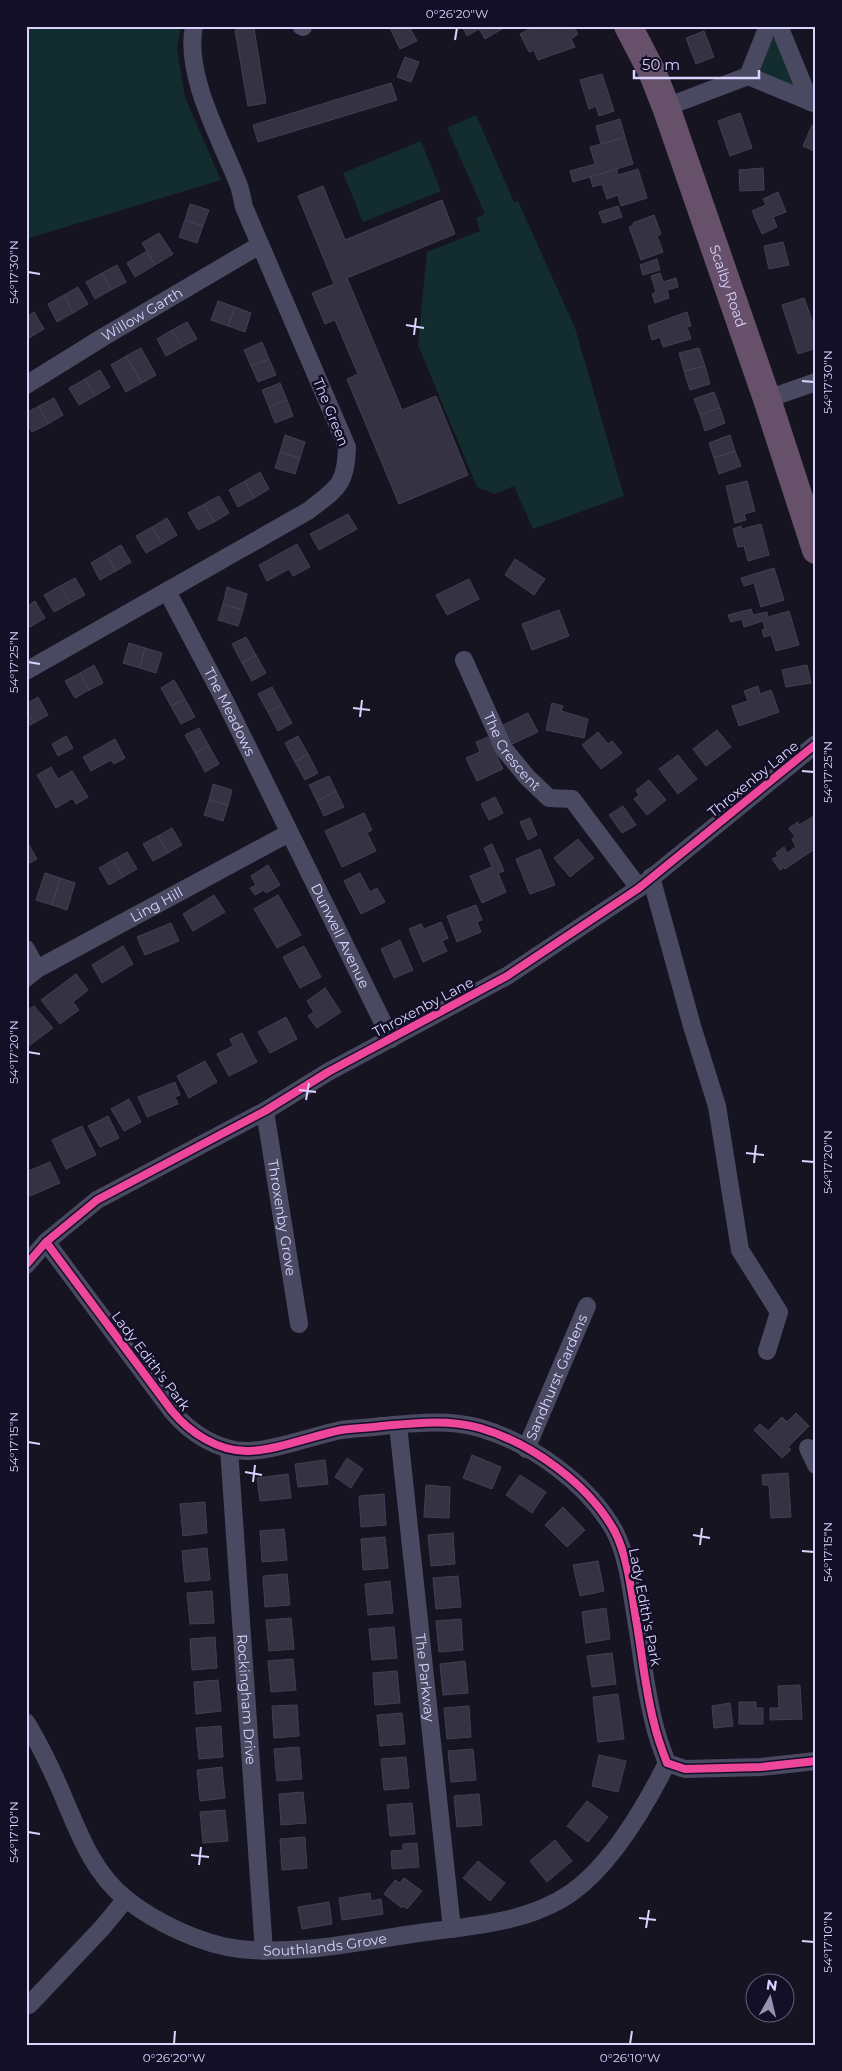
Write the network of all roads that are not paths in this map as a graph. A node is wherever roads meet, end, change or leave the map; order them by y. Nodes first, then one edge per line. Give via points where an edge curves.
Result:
1 (194, 26) edge
2 (628, 26) edge
3 (768, 26) edge
4 (779, 26) edge
5 (748, 76) junction
6 (813, 103) edge
7 (666, 107) junction
8 (260, 245) junction
9 (816, 382) edge
10 (26, 385) edge
11 (767, 399) junction
12 (816, 550) edge
13 (167, 591) junction
14 (464, 660) dead end
15 (26, 671) edge
16 (816, 744) edge
17 (289, 833) junction
18 (645, 883) junction
19 (26, 949) edge
20 (32, 973) edge
21 (391, 1039) junction
22 (265, 1111) junction
23 (46, 1242) junction
24 (26, 1265) edge
25 (587, 1306) dead end
26 (299, 1324) dead end
27 (768, 1351) dead end
28 (398, 1425) junction
29 (808, 1448) dead end
30 (230, 1449) junction
31 (526, 1449) junction
32 (816, 1465) edge
33 (26, 1722) edge
34 (816, 1761) edge
35 (666, 1763) junction
36 (126, 1899) junction
37 (452, 1929) junction
38 (264, 1950) junction
39 (32, 2008) edge

1 - 8 street, The Green via 193,56 207,111 238,182 244,208
2 - 7 highway, Scalby Road
3 - 5 street
4 - 6 street
5 - 6 street
5 - 7 street
7 - 11 highway, Scalby Road
8 - 10 street, Willow Garth
8 - 13 street, The Green via 347,447 346,468 337,488 308,510
9 - 11 street
11 - 12 highway, Scalby Road
13 - 15 street, The Green
13 - 17 street, The Meadows
14 - 18 street, The Crescent via 504,749 527,778 549,798 572,800
16 - 18 street, Throxenby Lane
17 - 20 street, Ling Hill
17 - 21 street, Dunwell Avenue
18 - 21 street, Throxenby Lane via 507,976
18 - 27 street via 717,1106 740,1250 779,1312
19 - 20 street
21 - 22 street, Throxenby Lane via 328,1072
22 - 23 street, Throxenby Lane via 97,1200
22 - 26 street, Throxenby Grove
23 - 24 street, Throxenby Lane
23 - 30 street, Lady Edith's Park via 183,1424 194,1433
25 - 31 street, Sandhurst Gardens
28 - 30 street, Lady Edith's Park via 343,1430 265,1449
28 - 31 street, Lady Edith's Park via 425,1422 479,1428
28 - 37 street, The Parkway
29 - 32 street
30 - 38 street, Rockingham Drive
31 - 35 street, Lady Edith's Park via 550,1462 584,1491 605,1515 619,1541 631,1586 654,1723
33 - 36 street, Southlands Grove via 96,1867
34 - 35 street via 761,1767 684,1769
35 - 37 street, Southlands Grove via 656,1786 607,1861 571,1893 514,1919
36 - 38 street, Southlands Grove via 168,1926 204,1941 239,1949
36 - 39 street
37 - 38 street, Southlands Grove via 308,1950

